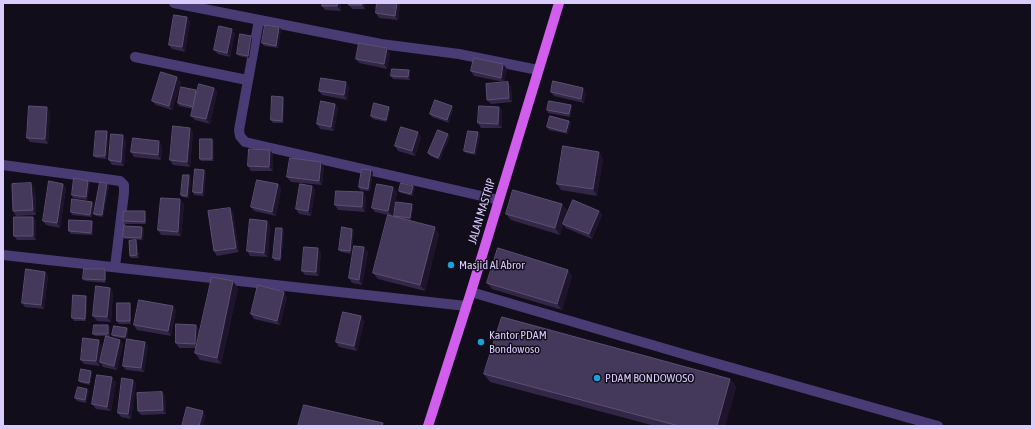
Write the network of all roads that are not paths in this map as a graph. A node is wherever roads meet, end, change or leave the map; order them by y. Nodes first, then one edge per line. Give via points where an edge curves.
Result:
1 (174, 3) edge
2 (558, 3) edge
3 (259, 20) junction
4 (135, 57) dead end
5 (538, 70) junction
6 (247, 80) junction
7 (3, 165) edge
8 (499, 200) junction
9 (3, 255) edge
10 (115, 268) junction
11 (471, 292) junction
12 (466, 306) junction
13 (923, 423) edge
14 (428, 426) edge
15 (938, 426) edge

1 - 3 street
2 - 5 main road, JALAN MASTRIP
3 - 5 street via 381,44 459,54
3 - 6 street
4 - 6 street
5 - 8 main road, JALAN MASTRIP
6 - 8 street via 239,130 245,142
7 - 10 street via 120,181 124,185 124,193
8 - 11 main road, JALAN MASTRIP
9 - 10 street
10 - 12 street
11 - 12 main road, JALAN MASTRIP
11 - 13 street
12 - 14 main road, JALAN MASTRIP
13 - 15 street

